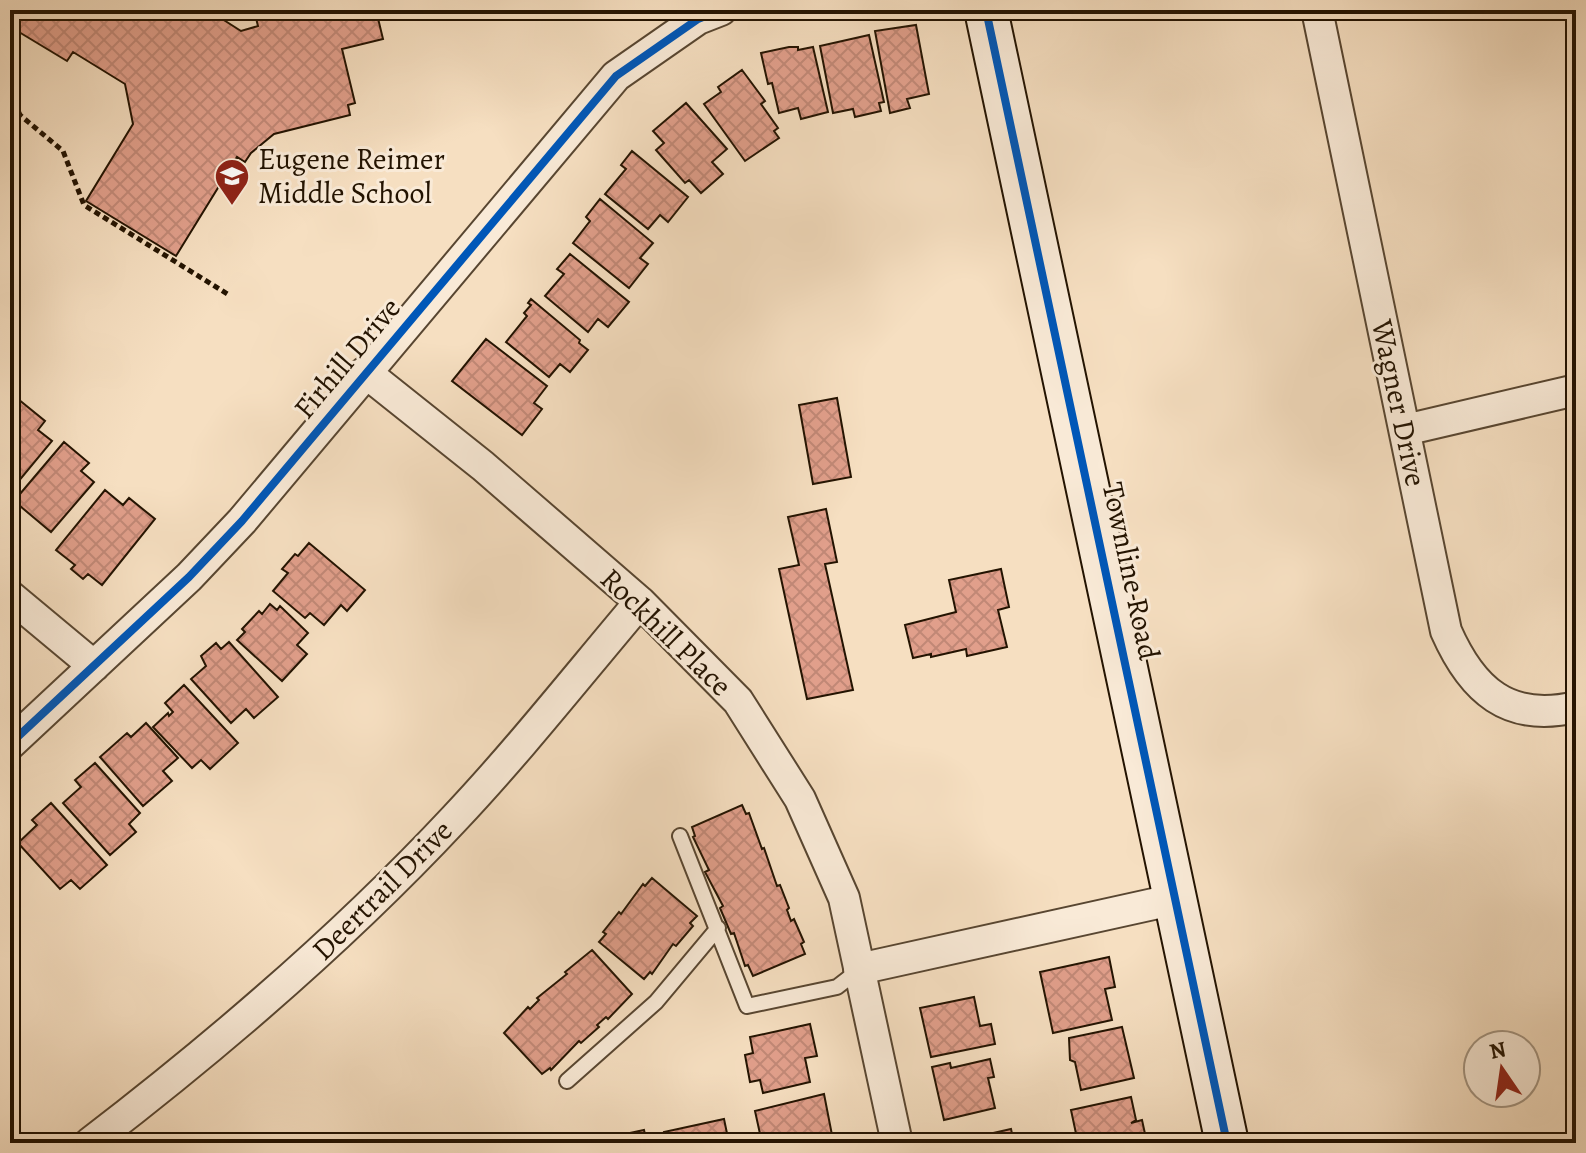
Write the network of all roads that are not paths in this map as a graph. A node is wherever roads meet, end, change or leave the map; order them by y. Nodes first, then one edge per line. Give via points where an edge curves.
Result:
1 (721, 10) edge
2 (986, 10) edge
3 (1317, 10) edge
4 (365, 372) junction
5 (1576, 390) edge
6 (1405, 430) junction
7 (10, 596) edge
8 (640, 602) junction
9 (94, 666) junction
10 (1576, 707) edge
11 (10, 744) edge
12 (680, 836) dead end
13 (1176, 899) junction
14 (718, 928) junction
15 (859, 969) junction
16 (567, 1081) dead end
17 (90, 1143) edge
18 (897, 1143) edge
19 (1227, 1143) edge

1 - 4 street, Firhill Drive via 698,19 616,76
2 - 13 street, Townline Road
3 - 6 street, Wagner Drive
4 - 8 street, Rockhill Place
4 - 9 street, Firhill Drive via 242,521
5 - 6 street
6 - 10 street, Wagner Drive via 1446,631 1460,662 1485,691 1516,708 1550,714
7 - 9 street
8 - 15 street, Rockhill Place via 738,701 800,799 844,898
8 - 17 street, Deertrail Drive via 456,818 328,945
9 - 11 street, Firhill Drive
12 - 14 lane
13 - 15 street
13 - 19 street, Townline Road
14 - 15 lane via 747,1006 837,987
14 - 16 lane via 656,1002
15 - 18 street, Rockhill Place

